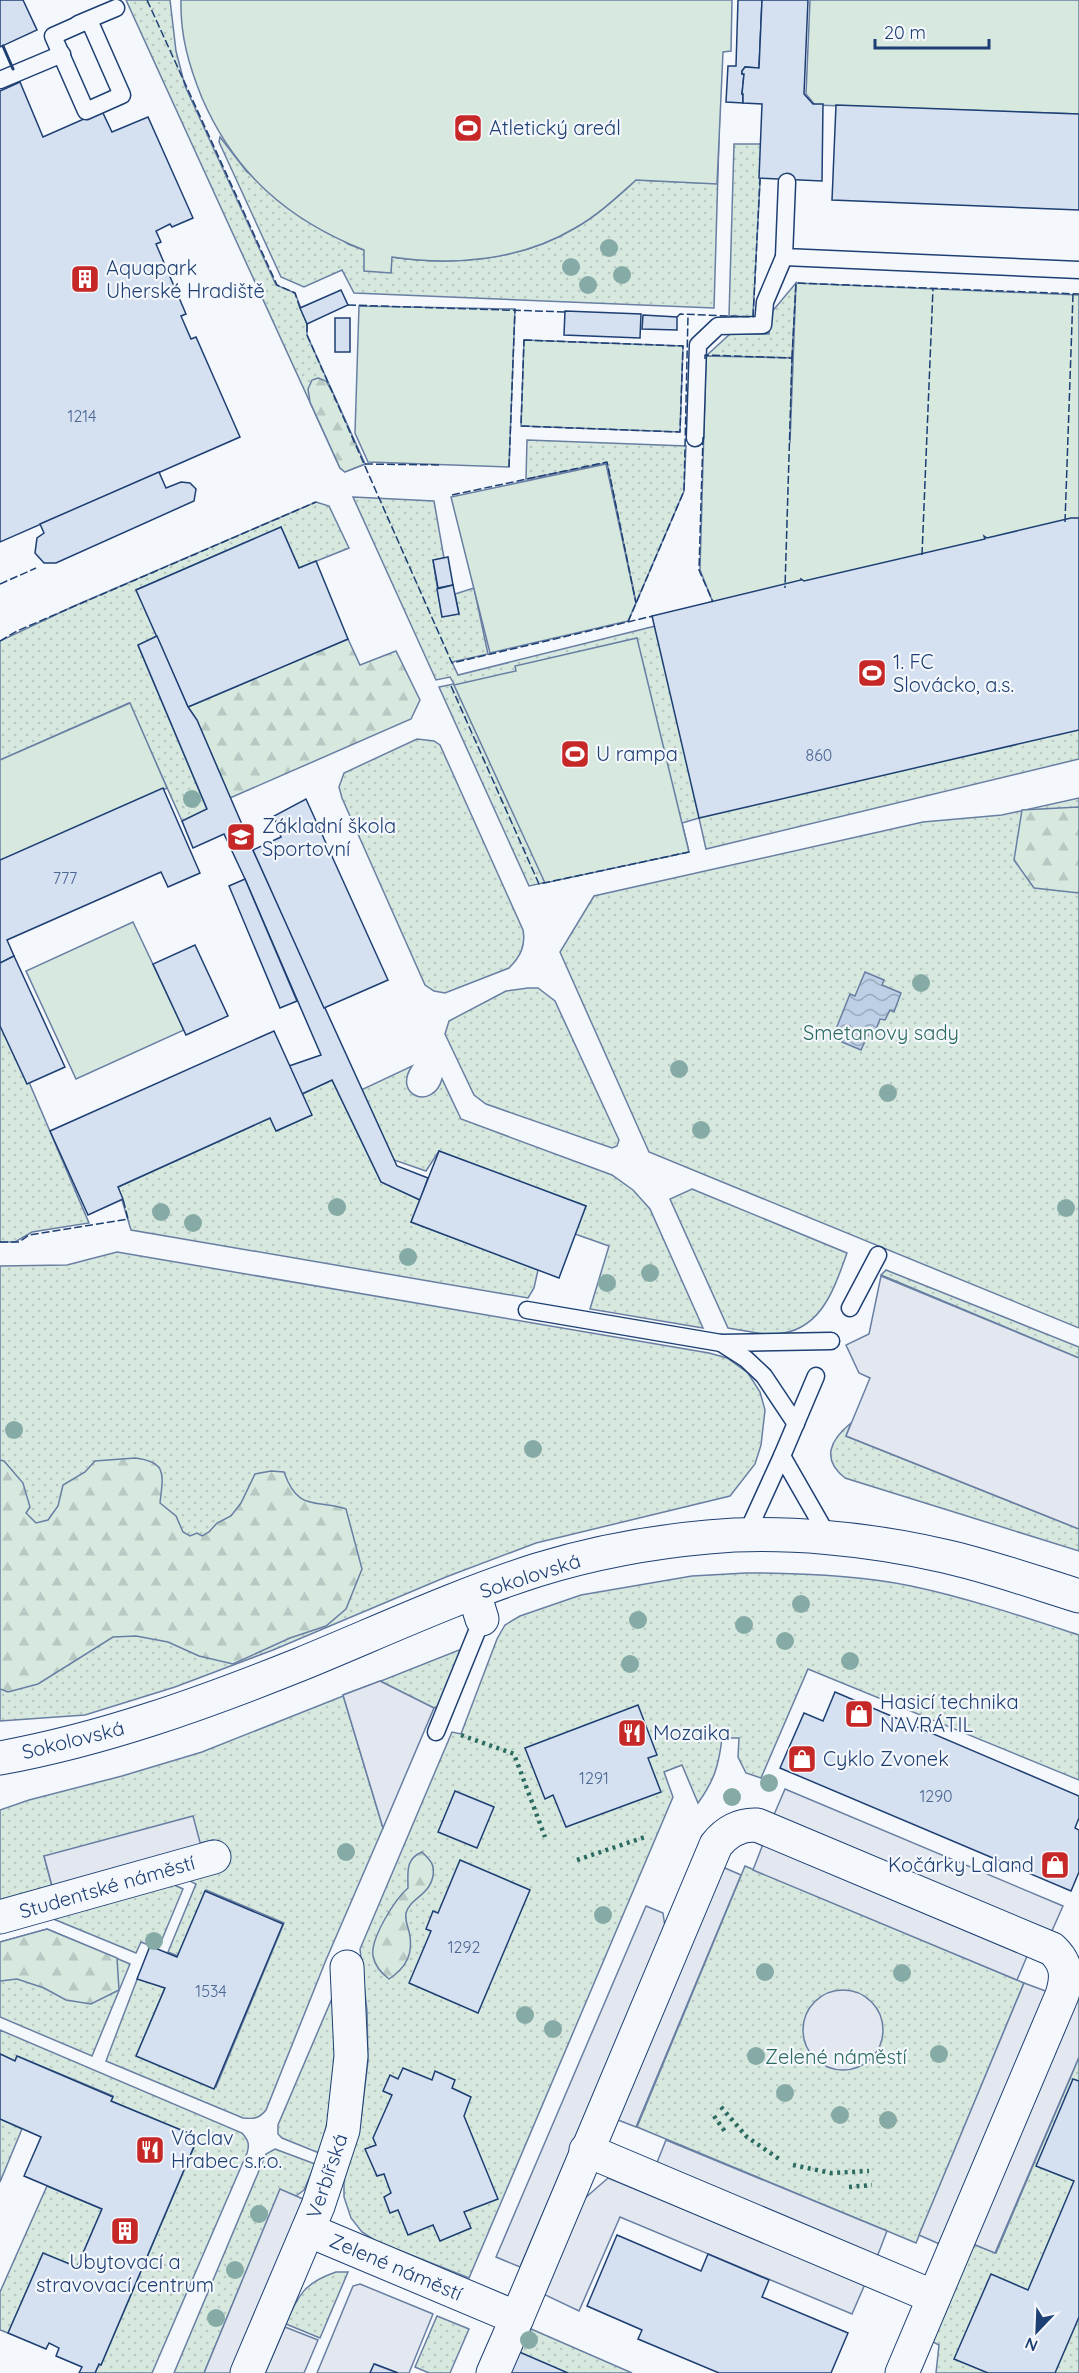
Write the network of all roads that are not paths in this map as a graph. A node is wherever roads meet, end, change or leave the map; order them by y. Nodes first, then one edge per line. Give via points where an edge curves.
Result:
1 (116, 8) dead end
2 (89, 20) junction
3 (62, 54) junction
4 (0, 80) edge
5 (787, 182) dead end
6 (784, 257) junction
7 (1079, 270) edge
8 (695, 438) dead end
9 (878, 1255) dead end
10 (850, 1308) dead end
11 (527, 1310) dead end
12 (831, 1341) dead end
13 (721, 1343) junction
14 (816, 1376) dead end
15 (796, 1424) junction
16 (782, 1456) junction
17 (746, 1535) junction
18 (829, 1538) junction
19 (1079, 1596) edge
20 (478, 1606) junction
21 (436, 1732) dead end
22 (0, 1758) edge
23 (214, 1857) dead end
24 (0, 1917) edge
25 (1072, 1961) edge
26 (347, 1967) dead end
27 (586, 2150) junction
28 (308, 2230) junction
29 (934, 2297) junction
30 (517, 2318) junction
31 (248, 2373) edge
32 (493, 2373) edge
33 (902, 2373) edge

1 - 2 lane
2 - 3 lane via 53,36
2 - 3 lane via 122,95 86,111
3 - 4 lane
5 - 6 lane
6 - 7 lane
6 - 8 lane via 765,302 763,325 718,326 698,345
9 - 10 lane
11 - 13 lane
12 - 13 lane
13 - 15 lane via 764,1376
14 - 15 lane
15 - 16 lane
16 - 17 lane
16 - 18 lane
17 - 18 street, Sokolovská
17 - 20 street, Sokolovská via 677,1540 536,1571
18 - 19 street, Sokolovská via 946,1556
20 - 21 lane
20 - 22 street, Sokolovská via 391,1625 154,1719
23 - 24 street, Studentské náměstí
25 - 27 street via 1052,1948 766,1827 741,1826 716,1845
25 - 29 street via 1062,1995
26 - 28 street, Verbířská via 351,2055 344,2130
27 - 29 street
27 - 30 street
28 - 30 street, Zelené náměstí
28 - 31 street, Verbířská
29 - 33 street
30 - 32 street

